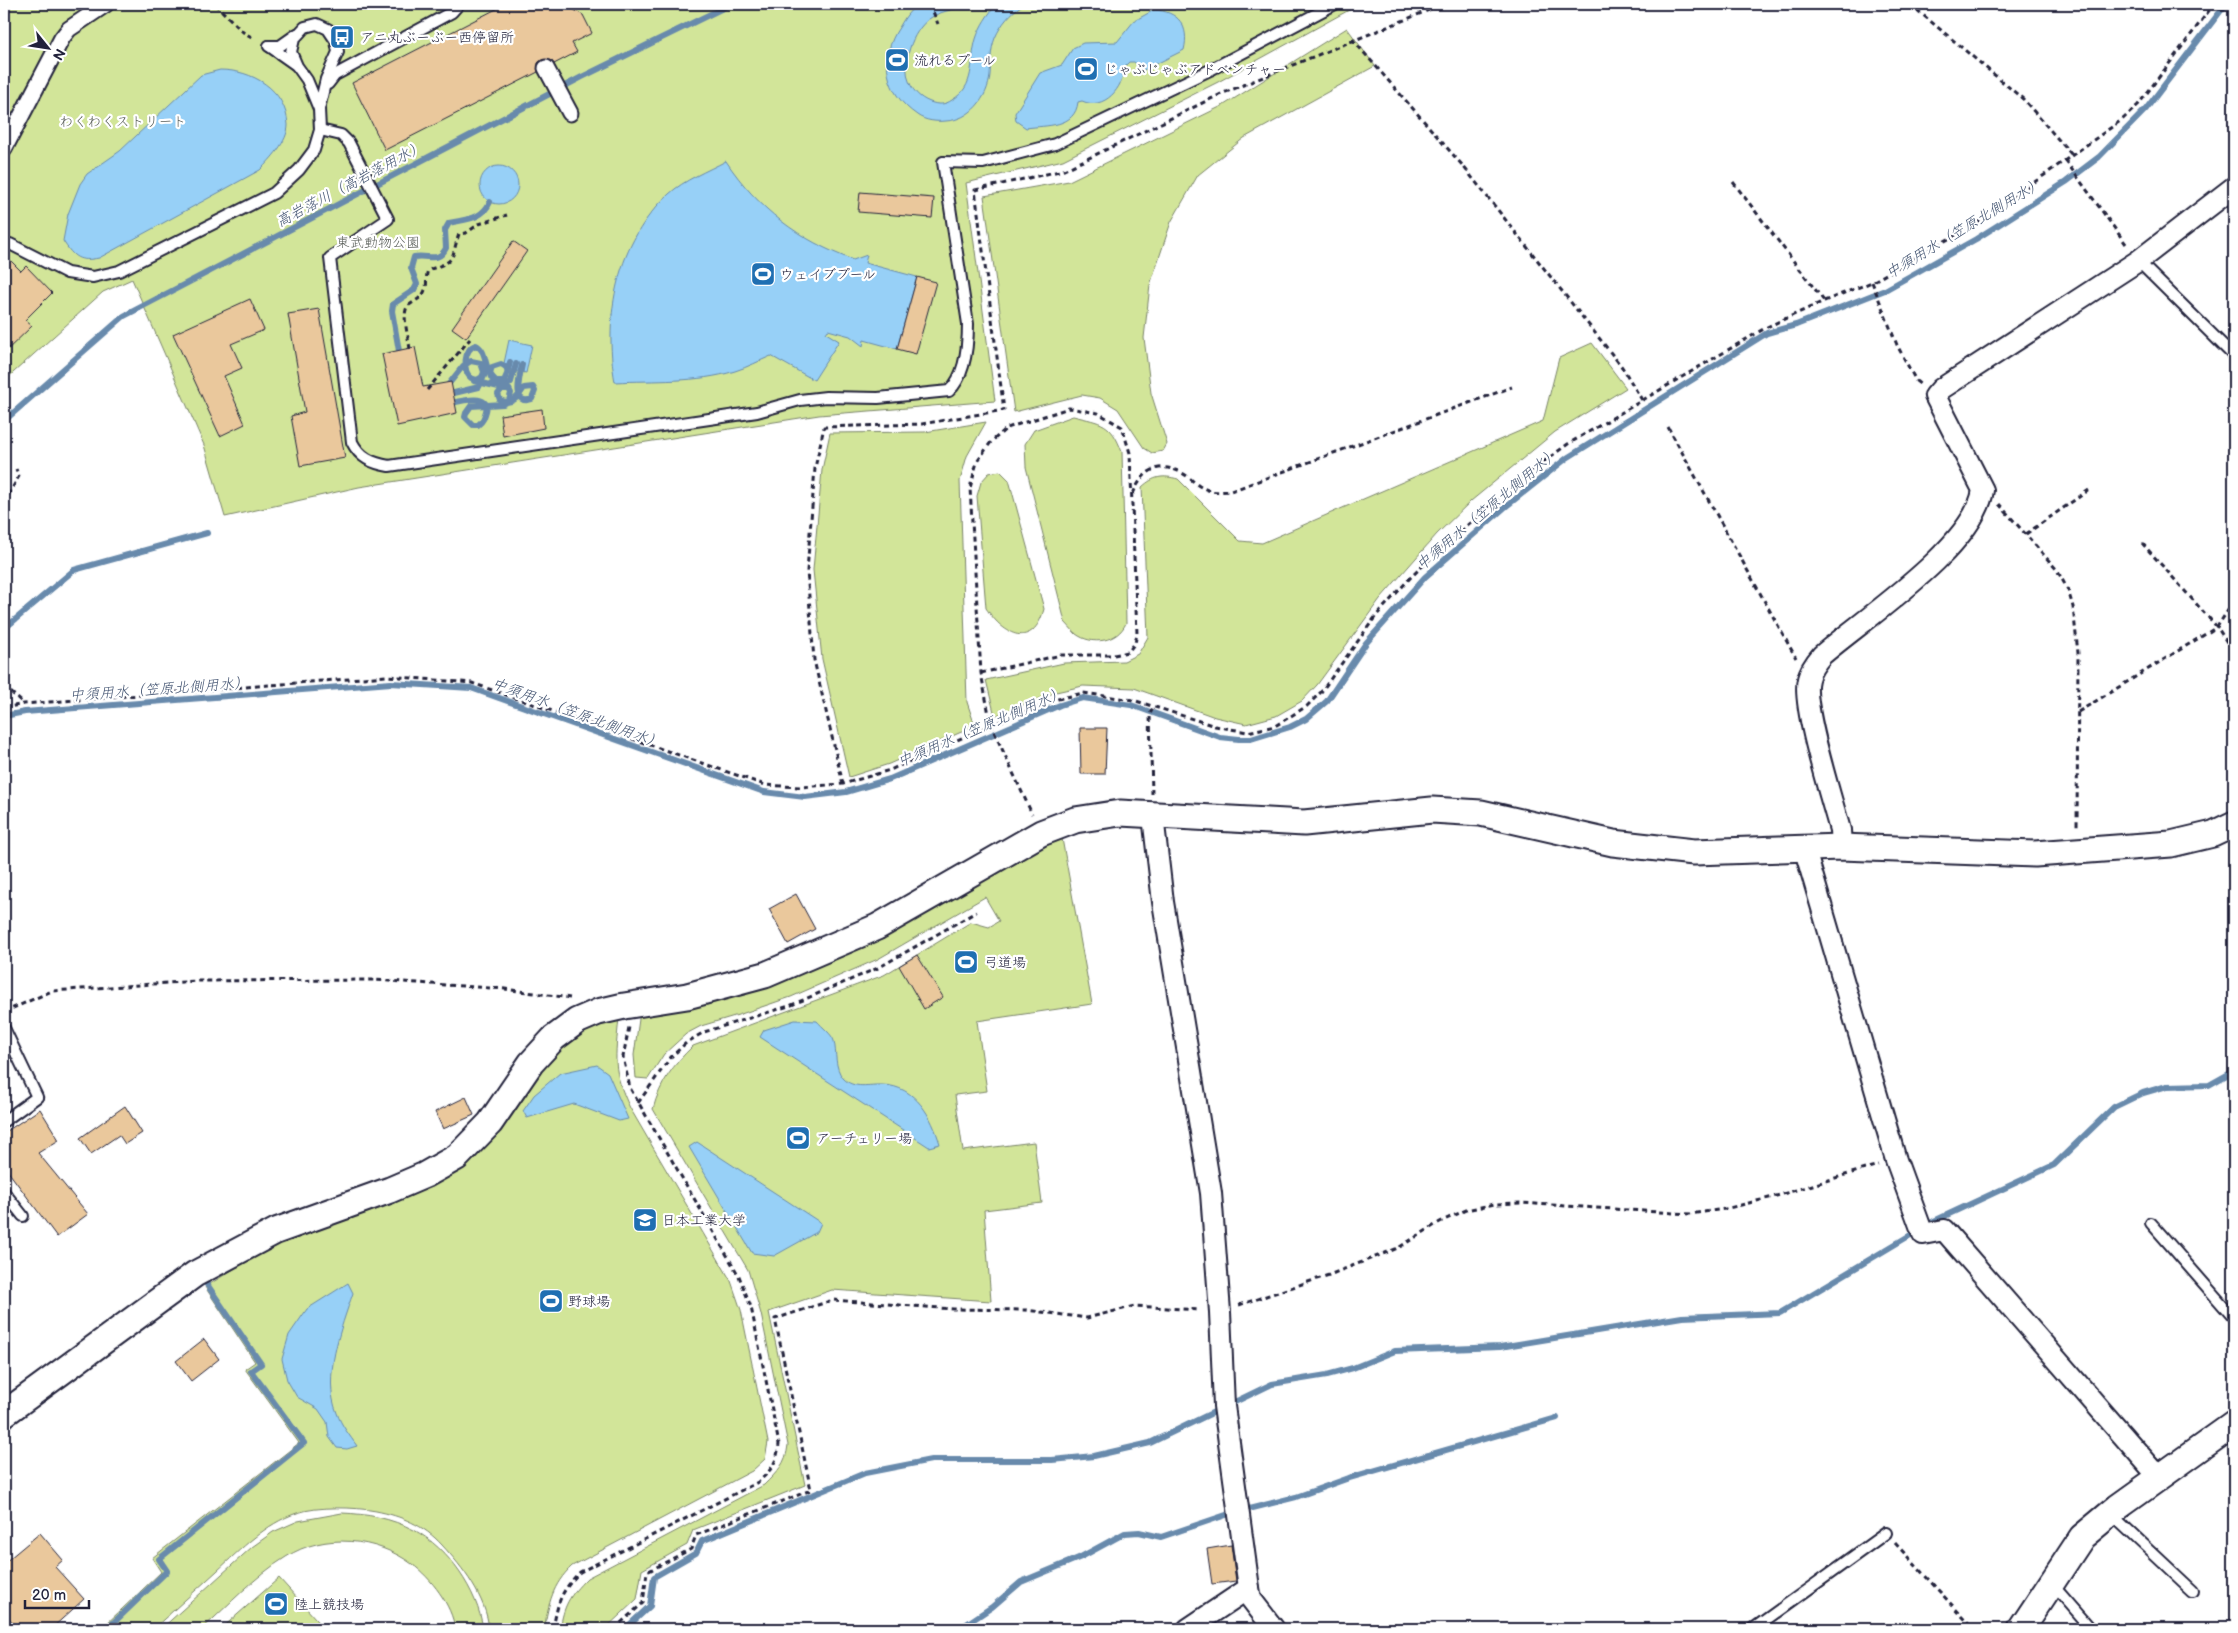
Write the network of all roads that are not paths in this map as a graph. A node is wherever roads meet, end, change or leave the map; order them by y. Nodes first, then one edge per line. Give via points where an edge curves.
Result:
1 (106, 4) edge
2 (458, 4) edge
3 (1335, 4) edge
4 (305, 27) junction
5 (336, 41) junction
6 (366, 59) junction
7 (297, 66) junction
8 (546, 68) dead end
9 (323, 94) junction
10 (318, 109) junction
11 (570, 113) dead end
12 (320, 130) junction
13 (4, 149) edge
14 (2234, 187) edge
15 (4, 244) edge
16 (2138, 260) junction
17 (2234, 356) edge
18 (1153, 806) junction
19 (2234, 824) edge
20 (1804, 847) junction
21 (1841, 847) junction
22 (4, 1028) edge
23 (4, 1121) edge
24 (4, 1192) edge
25 (23, 1216) dead end
26 (2151, 1223) dead end
27 (2234, 1318) edge
28 (4, 1414) edge
29 (2234, 1424) edge
30 (2159, 1478) junction
31 (2110, 1514) junction
32 (1886, 1533) road end
33 (2050, 1581) junction
34 (1249, 1588) junction
35 (2193, 1591) dead end
36 (1188, 1629) edge
37 (1274, 1629) edge
38 (1753, 1629) edge
39 (2020, 1629) edge
40 (2092, 1629) edge

1 - 13 street via 62,38
2 - 6 lane via 452,12
3 - 12 lane via 1210,70 1055,144 983,163 943,162 968,324 968,343 956,384 949,391 878,398 800,400 757,412 389,466 373,463 356,450 352,442 330,258 388,219 349,143 341,135
4 - 5 lane via 317,24 328,29
4 - 7 lane via 294,39 291,52
4 - 7 lane via 280,46 269,46
5 - 6 lane via 349,60
5 - 9 lane via 338,52
6 - 9 lane via 335,75
7 - 10 lane via 307,80
8 - 11 street
9 - 10 lane
10 - 12 lane
12 - 15 lane via 314,150 299,170 274,193 119,271 93,278 67,273 10,244
14 - 16 street
16 - 17 lane
16 - 21 street via 1935,396 1984,490 1982,503 1935,562 1822,655 1808,680 1807,702 1840,830
18 - 20 street via 1304,823 1432,810 1481,813 1613,843 1694,852
18 - 28 street via 1075,820 1041,833 877,927 774,971 687,996 598,1012 577,1021 554,1038 531,1063 490,1123 457,1157 390,1190 276,1231 195,1274
18 - 34 street via 1163,902 1211,1194 1224,1406
19 - 21 street via 2213,834 2171,844 2035,854
20 - 21 street
20 - 30 street via 1896,1160 1923,1234 1944,1230
22 - 23 lane via 37,1097
24 - 25 lane
26 - 27 lane
29 - 30 street
30 - 31 street
31 - 33 street via 2082,1537
31 - 35 lane
32 - 38 lane
33 - 39 street
33 - 40 lane
34 - 36 street
34 - 37 street via 1251,1599

